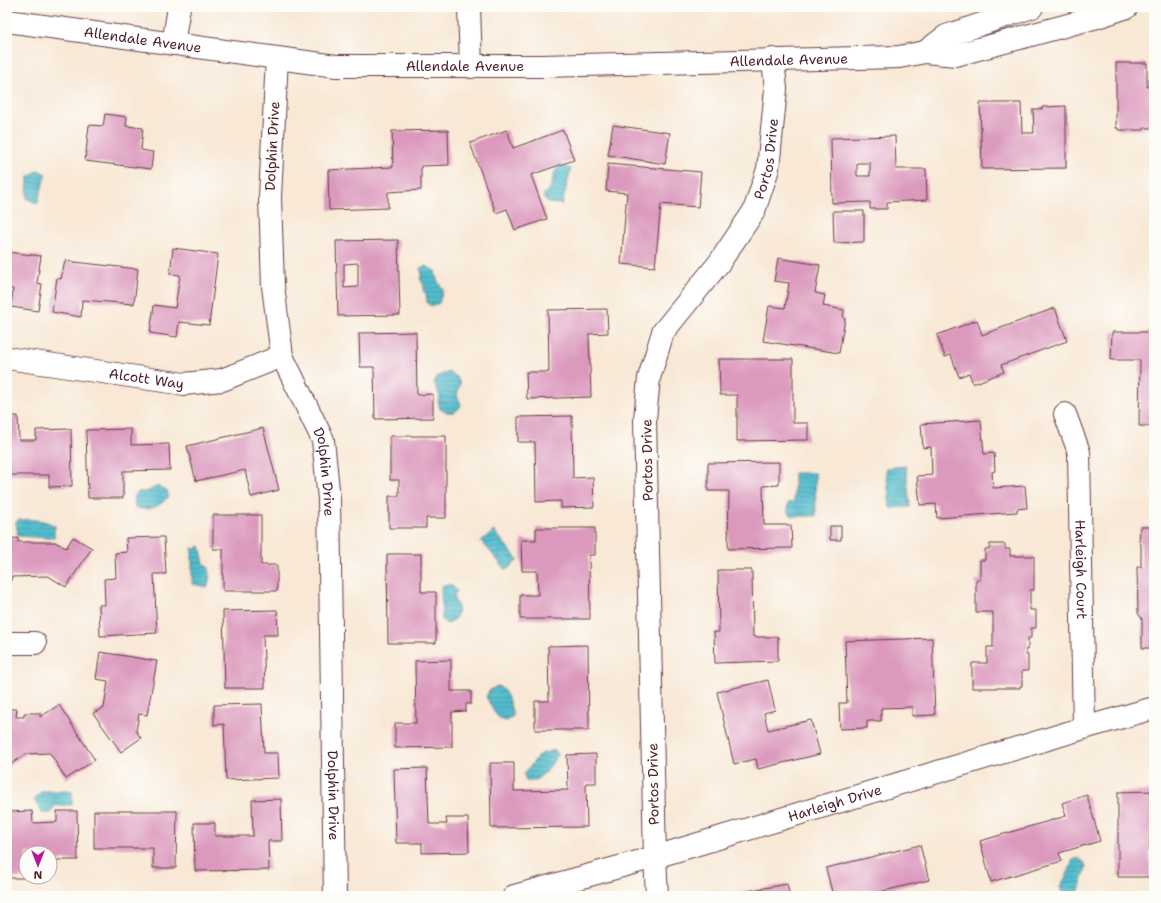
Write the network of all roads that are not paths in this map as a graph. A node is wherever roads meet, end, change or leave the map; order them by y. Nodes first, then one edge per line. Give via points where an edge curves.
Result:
1 (179, 7) edge
2 (469, 7) edge
3 (1032, 7) edge
4 (1127, 7) edge
5 (7, 21) edge
6 (173, 44) junction
7 (925, 52) junction
8 (277, 58) junction
9 (773, 59) junction
10 (471, 67) junction
11 (282, 356) junction
12 (7, 358) edge
13 (1065, 414) dead end
14 (35, 643) dead end
15 (7, 644) edge
16 (1154, 708) edge
17 (1084, 728) junction
18 (655, 857) junction
19 (335, 896) edge
20 (514, 896) edge
21 (657, 896) edge

1 - 6 street
2 - 10 street
3 - 7 street, Allendale Avenue via 946,36
4 - 7 street, Allendale Avenue via 956,55
5 - 6 street, Allendale Avenue
6 - 8 street, Allendale Avenue
7 - 9 street, Allendale Avenue via 899,57
8 - 10 street, Allendale Avenue via 336,66
8 - 11 street, Dolphin Drive via 270,197 273,286
9 - 10 street, Allendale Avenue
9 - 18 street, Portos Drive via 776,89 768,168 754,211 719,263 663,332 648,378 645,419
11 - 12 street, Alcott Way via 222,380 184,384
11 - 19 street, Dolphin Drive via 323,440 329,499
13 - 17 street, Harleigh Court via 1079,452
14 - 15 street
16 - 17 street, Harleigh Drive
17 - 18 street, Harleigh Drive
18 - 20 street, Harleigh Drive
18 - 21 street, Portos Drive

